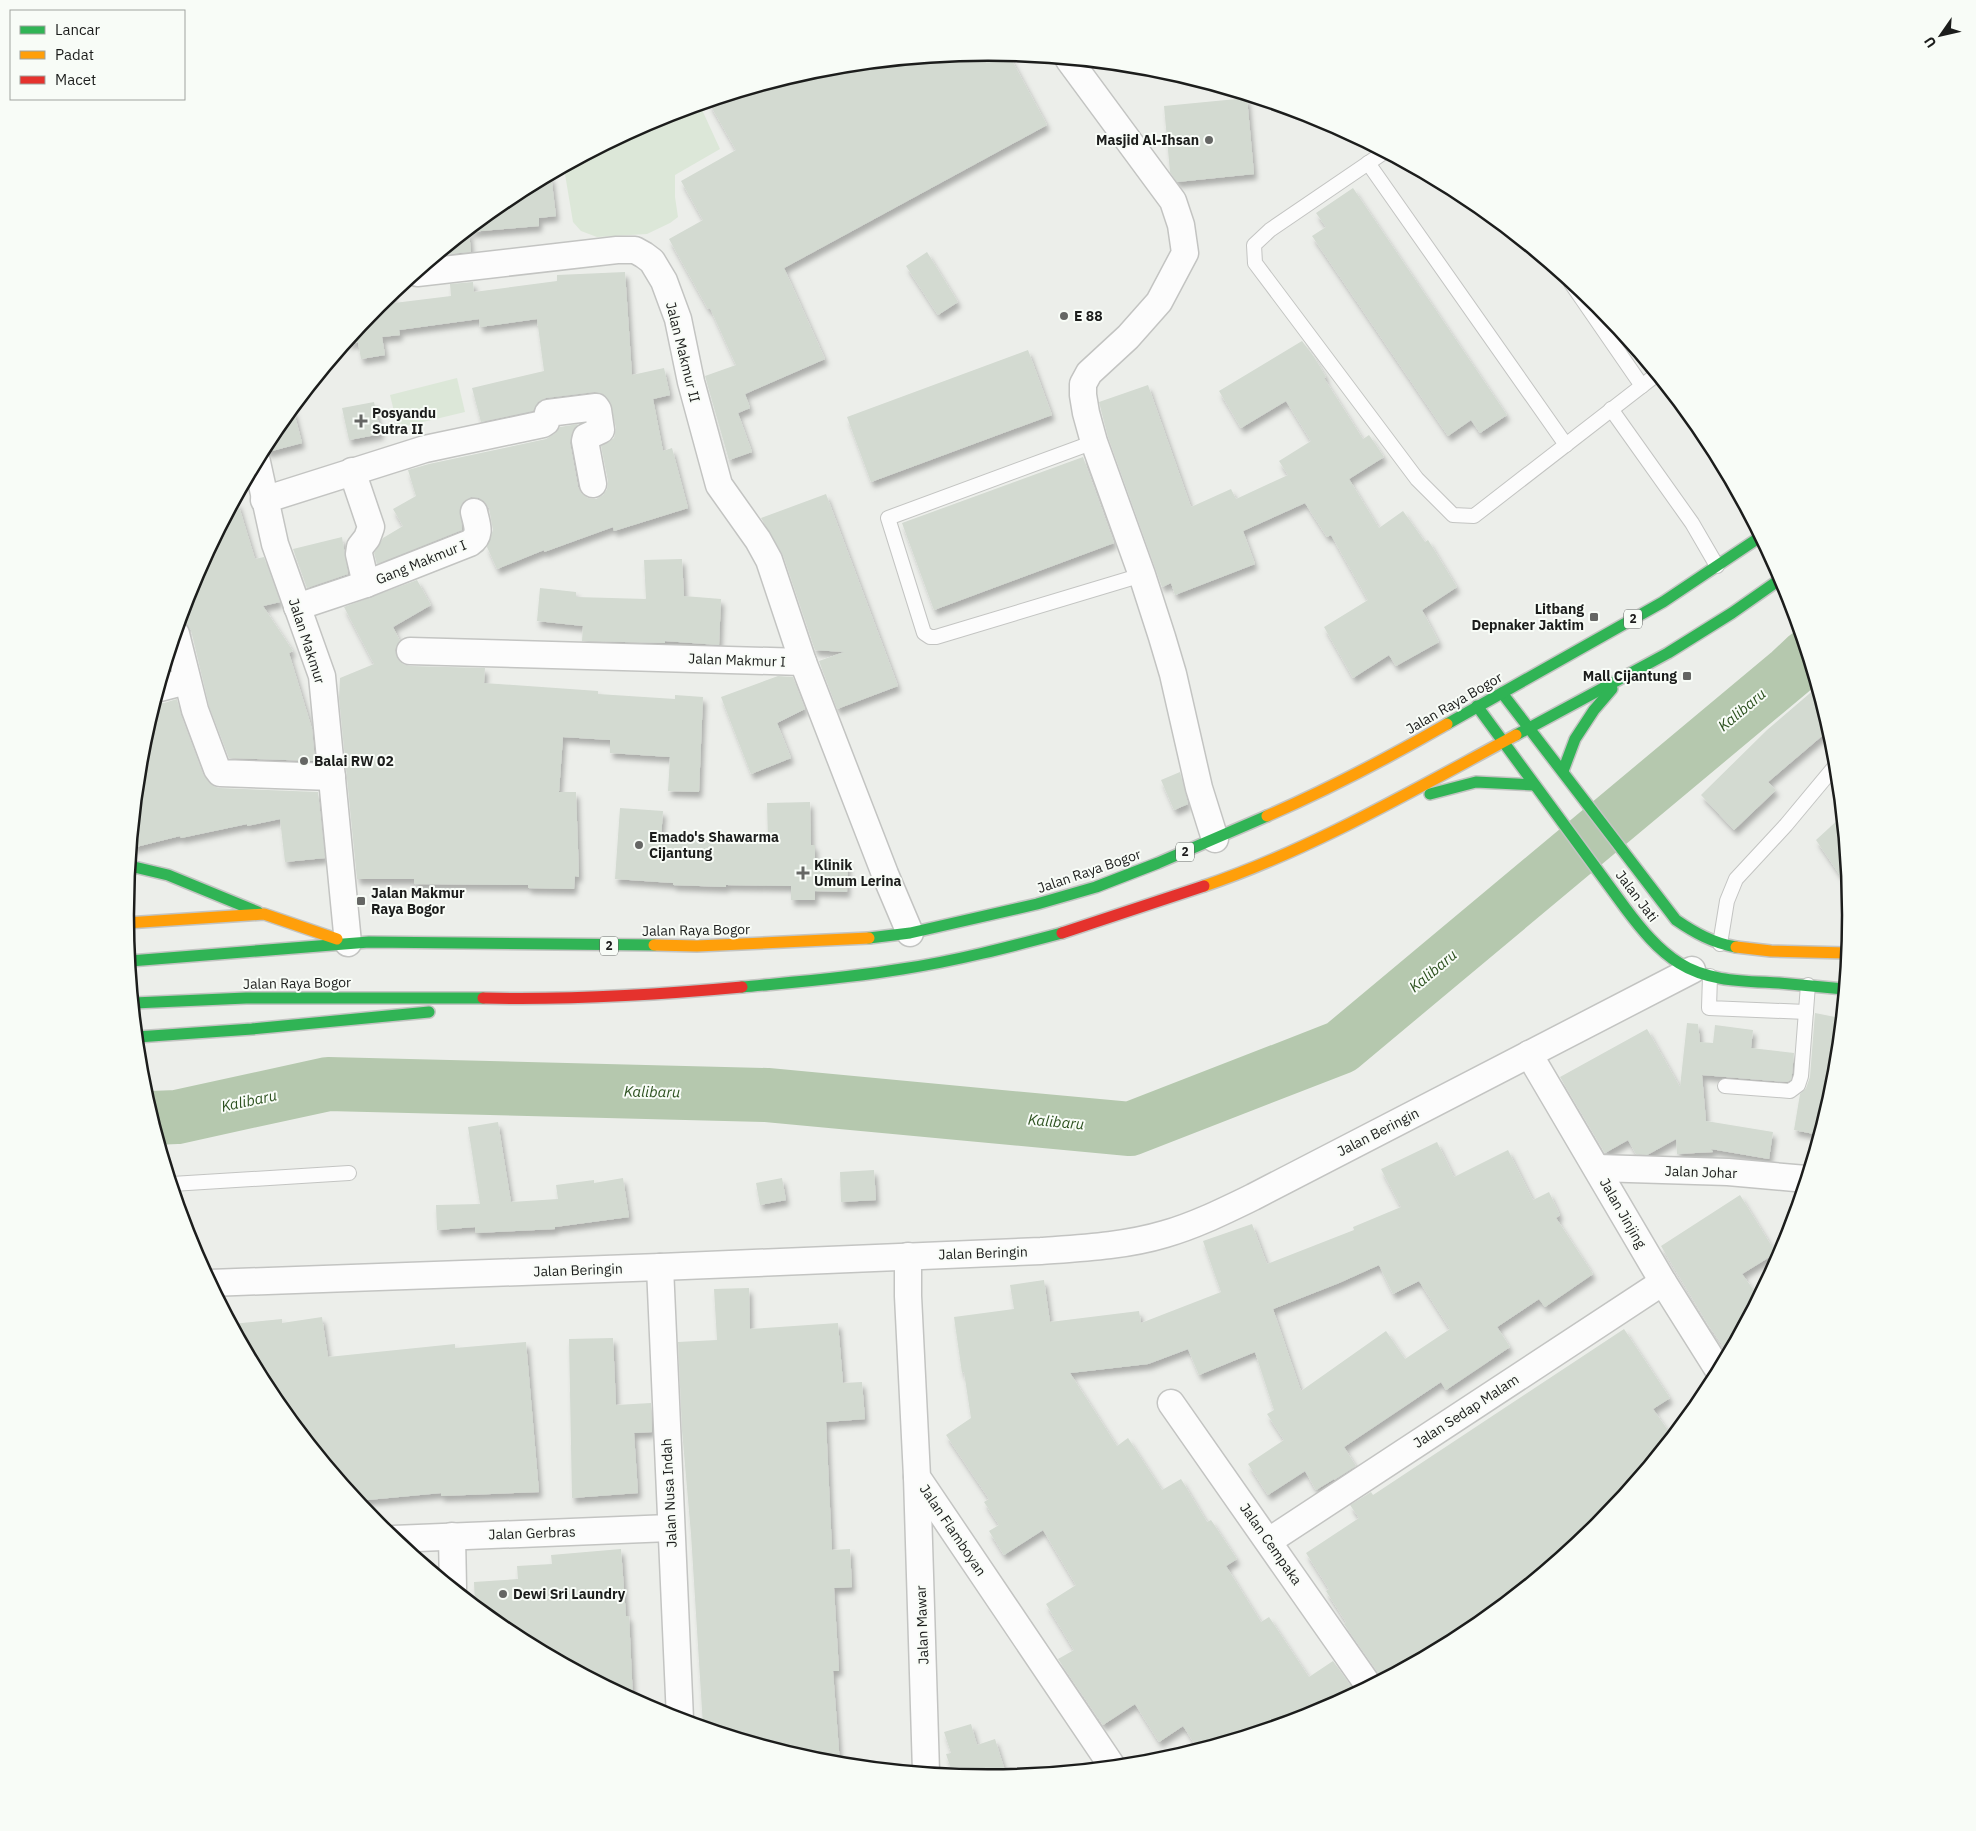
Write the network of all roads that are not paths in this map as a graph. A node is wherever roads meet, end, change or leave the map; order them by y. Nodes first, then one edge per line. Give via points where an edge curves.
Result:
1 (1074, 66) edge
2 (1379, 156) edge
3 (1368, 163) junction
4 (426, 272) edge
5 (1589, 309) edge
6 (1652, 378) edge
7 (1642, 386) junction
8 (1611, 410) junction
9 (1094, 442) junction
10 (1566, 445) junction
11 (259, 471) edge
12 (352, 471) junction
13 (593, 484) dead end
14 (264, 500) junction
15 (474, 512) dead end
16 (1755, 540) edge
17 (1717, 566) junction
18 (1142, 575) junction
19 (1774, 583) edge
20 (366, 584) junction
21 (296, 608) junction
22 (178, 644) edge
23 (410, 651) dead end
24 (803, 662) junction
25 (1622, 678) junction
26 (187, 681) junction
27 (165, 687) edge
28 (1502, 693) junction
29 (1477, 706) junction
30 (1529, 728) junction
31 (1503, 742) junction
32 (1563, 771) junction
33 (1830, 773) edge
34 (332, 777) junction
35 (1534, 785) junction
36 (1372, 812) junction
37 (1215, 840) junction
38 (136, 867) edge
39 (264, 914) junction
40 (134, 922) edge
41 (910, 933) junction
42 (337, 944) junction
43 (1720, 944) junction
44 (1841, 953) edge
45 (136, 961) edge
46 (1701, 973) junction
47 (1808, 985) junction
48 (1838, 988) edge
49 (522, 999) junction
50 (139, 1003) edge
51 (1806, 1012) junction
52 (142, 1036) edge
53 (1529, 1054) junction
54 (1725, 1086) dead end
55 (1597, 1168) junction
56 (350, 1173) dead end
57 (1800, 1179) edge
58 (177, 1184) edge
59 (908, 1256) junction
60 (660, 1267) junction
61 (1663, 1282) junction
62 (217, 1283) edge
63 (1714, 1365) edge
64 (1171, 1403) dead end
65 (917, 1477) junction
66 (670, 1528) junction
67 (452, 1536) junction
68 (404, 1538) edge
69 (1269, 1541) junction
70 (453, 1581) edge
71 (1366, 1682) edge
72 (680, 1712) edge
73 (1108, 1761) edge
74 (926, 1767) edge

1 - 9 street via 1173,201 1182,225 1185,253 1159,302 1088,373 1083,384
2 - 3 lane
3 - 10 lane
3 - 10 lane via 1270,230 1254,245 1254,263 1417,479 1453,515 1474,516
4 - 24 street, Jalan Makmur II via 617,250 635,250 652,262 664,281 678,319 719,485 769,560
5 - 7 lane
6 - 7 lane
7 - 8 lane
8 - 10 lane
8 - 17 lane via 1692,523
9 - 18 street
9 - 18 lane via 888,518 924,633 936,637
11 - 14 street, Jalan Makmur
12 - 13 street via 425,449 543,424 548,413 596,407 601,430 585,441
12 - 14 street
12 - 20 street, Gang Makmur I via 371,527 359,554
14 - 21 street, Jalan Makmur
15 - 20 street, Gang Makmur I via 478,534 470,543
16 - 17 main road, Jalan Raya Bogor / 2
17 - 28 main road, Jalan Raya Bogor / 2 via 1663,602
18 - 37 street via 1173,674 1199,788
19 - 25 main road, Jalan Raya Bogor via 1692,639
20 - 21 street, Gang Makmur I
21 - 34 street, Jalan Makmur via 322,676
22 - 26 street
23 - 24 street, Jalan Makmur I
24 - 41 street, Jalan Makmur I
25 - 30 main road, Jalan Raya Bogor
25 - 32 main road via 1594,710 1575,739
26 - 27 street
26 - 34 street via 220,773
28 - 29 main road, Jalan Raya Bogor / 2
28 - 30 main road, Jalan Jati
29 - 31 main road, Jalan Jati
29 - 37 main road, Jalan Raya Bogor / 2 via 1318,794
30 - 31 main road, Jalan Raya Bogor
30 - 32 main road, Jalan Jati
31 - 35 main road, Jalan Jati
31 - 36 main road, Jalan Raya Bogor
32 - 43 main road, Jalan Jati via 1676,920 1698,935
33 - 43 lane via 1736,879 1727,901
34 - 42 street, Jalan Makmur
35 - 36 main road via 1476,782
35 - 46 main road, Jalan Jati via 1652,940 1675,960
36 - 49 main road, Jalan Raya Bogor via 1282,855 1202,887 1068,932 952,960 830,979 663,994
37 - 41 main road, Jalan Raya Bogor / 2 via 1096,887
38 - 39 main road via 168,875
39 - 40 main road, Jalan Raya Bogor / 2
39 - 42 main road, Jalan Raya Bogor / 2
41 - 42 main road, Jalan Raya Bogor / 2 via 871,938 697,946
42 - 45 main road, Jalan Raya Bogor / 2
43 - 44 main road, Jalan Jati via 1759,950
46 - 47 main road, Jalan Jati via 1748,982
46 - 51 lane via 1709,1008
46 - 53 street, Jalan Beringin
47 - 48 main road, Jalan Jati
47 - 51 lane
49 - 50 main road, Jalan Raya Bogor via 246,998
49 - 52 main road, Jalan Raya Bogor via 405,1015
51 - 54 lane via 1798,1085 1790,1090
53 - 55 street, Jalan Jinjing
53 - 59 street, Jalan Beringin via 1199,1223 1164,1234 1099,1247
55 - 57 street, Jalan Johar via 1728,1172
55 - 61 street, Jalan Jinjing
56 - 58 lane
59 - 60 street, Jalan Beringin
59 - 65 street, Jalan Flamboyan
60 - 62 street, Jalan Beringin
60 - 66 street, Jalan Nusa Indah
61 - 63 street, Jalan Jinjing
61 - 69 street, Jalan Sedap Malam
64 - 69 street, Jalan Cempaka
65 - 73 street, Jalan Flamboyan
65 - 74 street, Jalan Mawar
66 - 67 street, Jalan Gerbras
66 - 72 street, Jalan Nusa Indah
67 - 68 street, Jalan Gerbras
67 - 70 street
69 - 71 street, Jalan Cempaka

